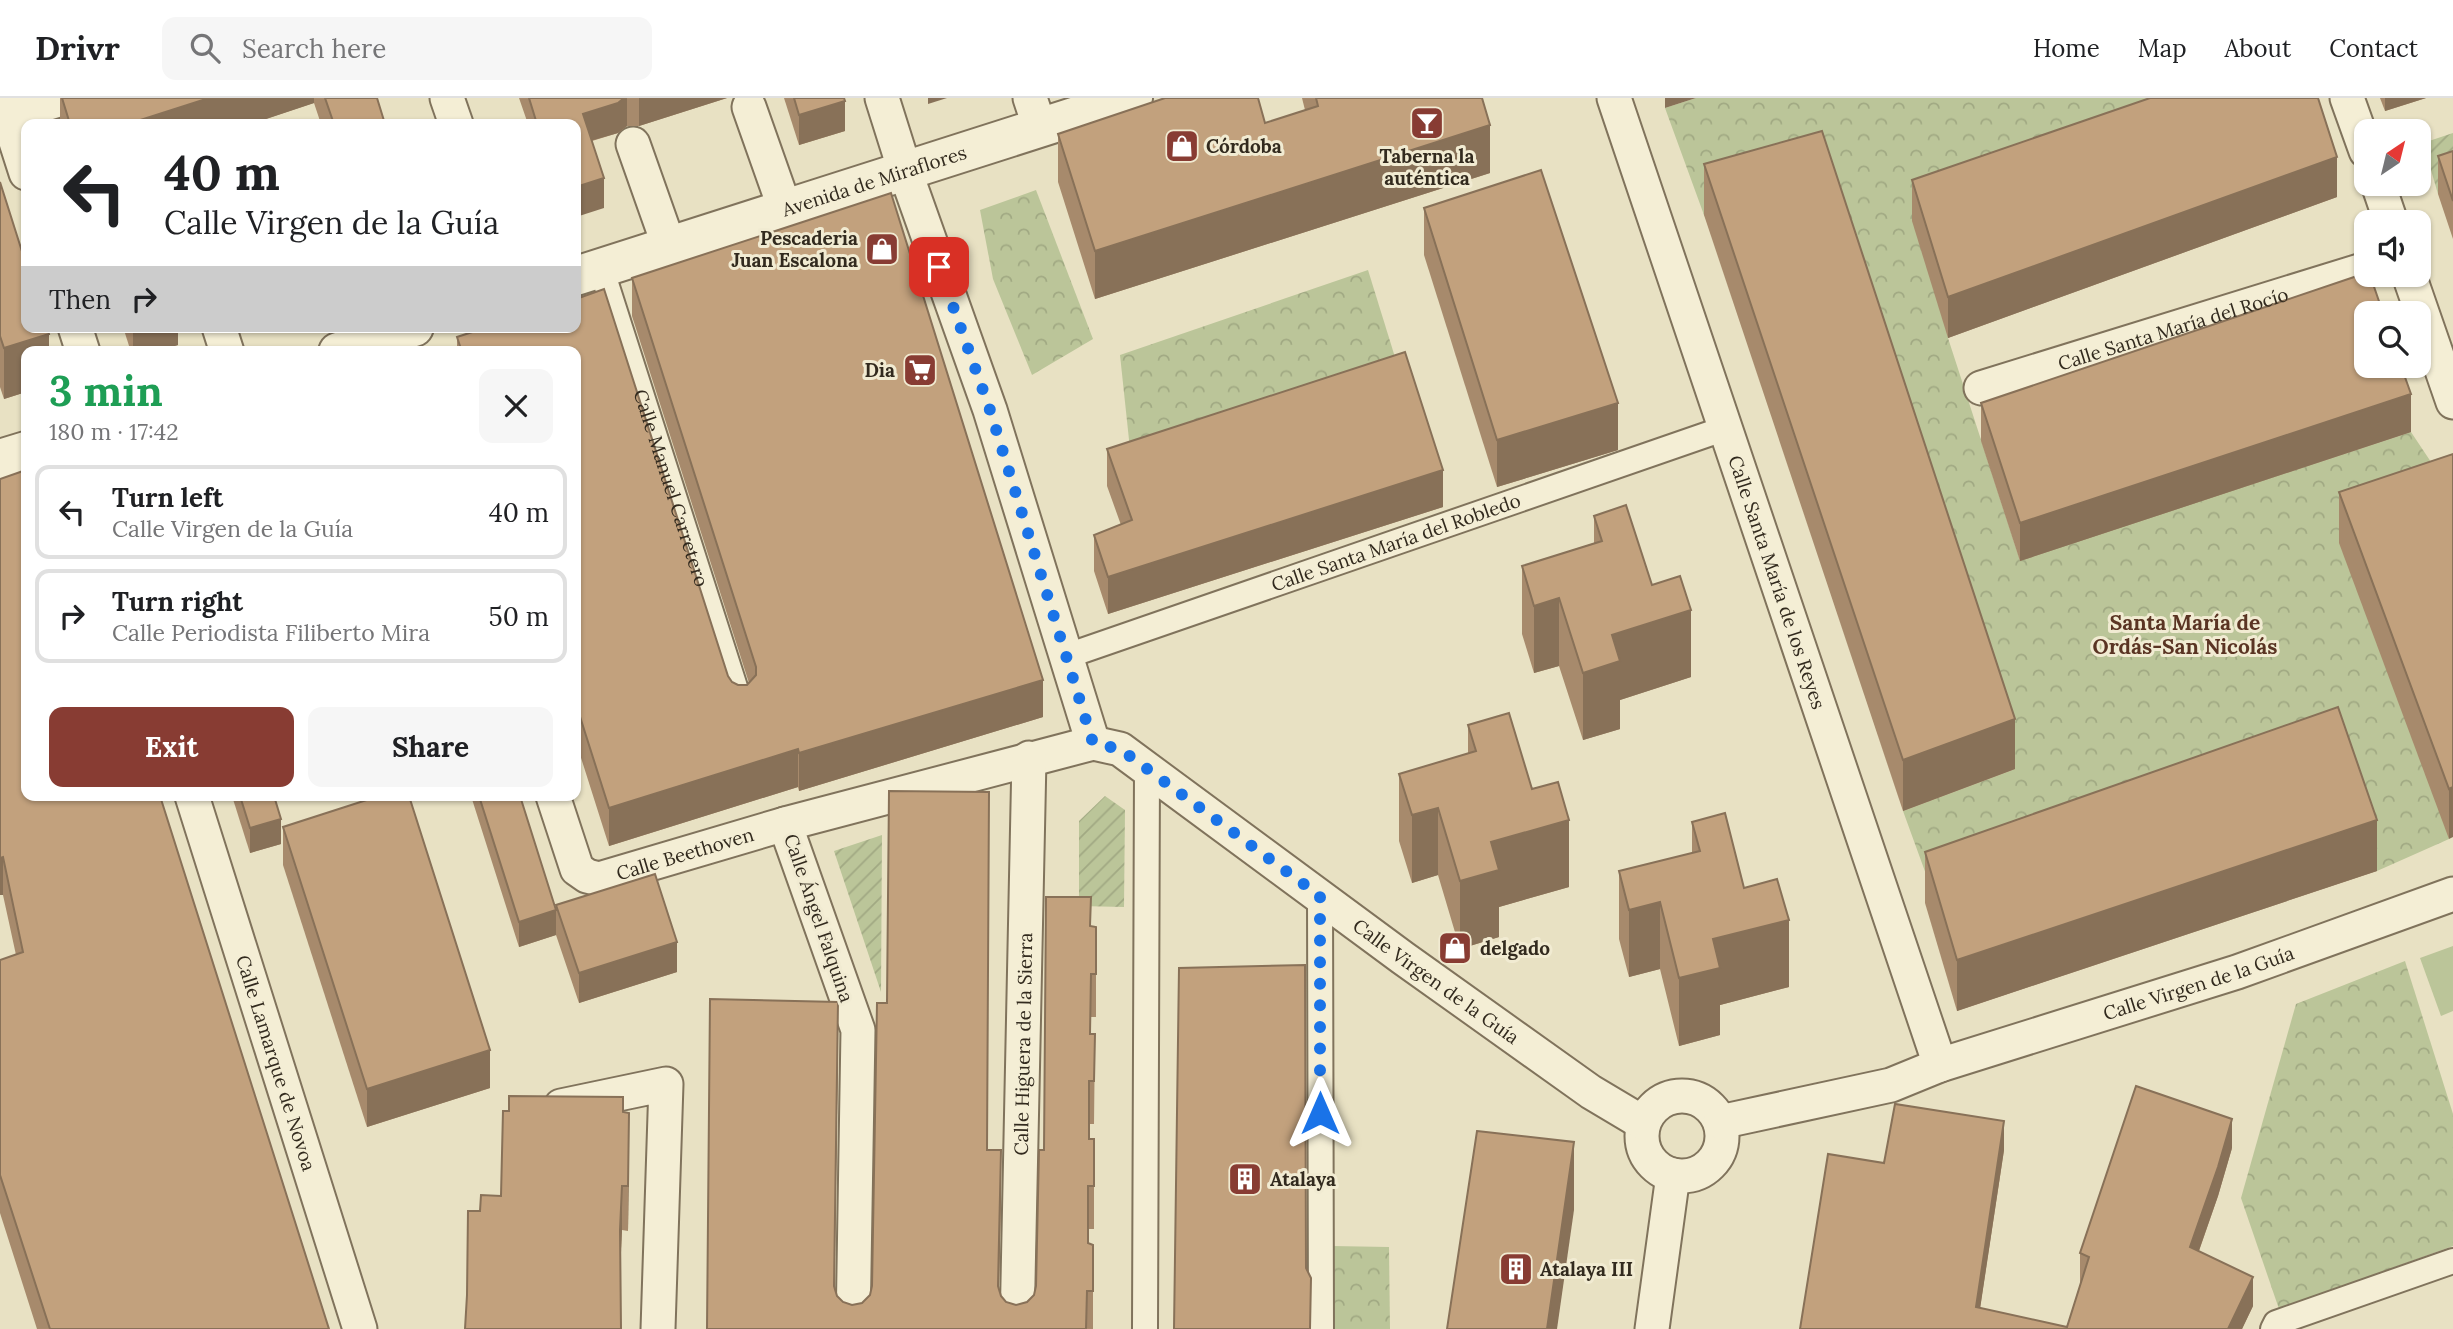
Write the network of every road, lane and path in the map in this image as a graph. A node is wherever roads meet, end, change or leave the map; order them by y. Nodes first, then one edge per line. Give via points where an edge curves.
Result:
1 (65, 98) edge
2 (447, 98) edge
3 (882, 98) edge
4 (1133, 98) edge
5 (1614, 98) edge
6 (2347, 98) edge
7 (749, 107) dead end
8 (3, 111) edge
9 (1035, 113) edge
10 (454, 119) edge
11 (2355, 119) edge
12 (633, 144) dead end
13 (21, 160) edge
14 (905, 171) junction
15 (785, 209) junction
16 (669, 246) junction
17 (588, 272) edge
18 (2354, 273) edge
19 (2413, 287) edge
20 (413, 336) edge
21 (347, 342) edge
22 (1981, 388) dead end
23 (2453, 402) edge
24 (1726, 428) junction
25 (21, 453) edge
26 (0, 459) edge
27 (1067, 656) junction
28 (742, 709) edge
29 (1093, 743) junction
30 (1029, 758) junction
31 (1147, 769) junction
32 (194, 801) edge
33 (555, 801) edge
34 (785, 824) junction
35 (2453, 894) edge
36 (1320, 896) junction
37 (1940, 1065) junction
38 (555, 1107) edge
39 (1720, 1122) junction
40 (1643, 1123) junction
41 (1673, 1175) junction
42 (2453, 1261) edge
43 (2274, 1326) edge
44 (360, 1329) edge
45 (658, 1329) edge
46 (853, 1329) edge
47 (1017, 1329) edge
48 (1145, 1329) edge
49 (1321, 1329) edge
50 (1652, 1329) edge

1 - 8 street
2 - 10 street
3 - 14 street
4 - 9 street, Avenida de Miraflores
5 - 24 street, Calle Santa María de los Reyes
6 - 11 street
7 - 15 street
8 - 13 street
9 - 14 street, Avenida de Miraflores
12 - 16 street
14 - 15 street, Avenida de Miraflores
14 - 27 street via 990,410
15 - 16 street, Avenida de Miraflores
16 - 17 street, Avenida de Miraflores
17 - 28 street, Calle Manuel Carretero
18 - 22 street, Calle Santa María del Rocío
19 - 23 street
20 - 21 street
24 - 27 street, Calle Santa María del Robledo
24 - 37 street, Calle Santa María de los Reyes
25 - 26 street
27 - 29 street
29 - 30 street, Calle Ángel Falquina
29 - 31 street, Calle Virgen de la Guía via 1120,749
30 - 34 street, Calle Ángel Falquina
30 - 47 street, Calle Higuera de la Sierra
31 - 36 street, Calle Virgen de la Guía
31 - 48 street
32 - 44 street, Calle Lamarque de Novoa
33 - 34 street, Calle Beethoven via 577,869 599,879
34 - 46 street, Calle Ángel Falquina via 858,1030
35 - 37 street, Calle Virgen de la Guía via 2236,972
36 - 40 street, Calle Virgen de la Guía via 1591,1092
36 - 49 street
37 - 39 street, Calle Virgen de la Guía via 1891,1085
38 - 45 street via 666,1084
39 - 40 street via 1703,1101 1677,1096 1664,1100
39 - 41 street via 1722,1146 1717,1158 1698,1174
40 - 41 street via 1646,1154 1662,1171
41 - 50 street
42 - 43 street

